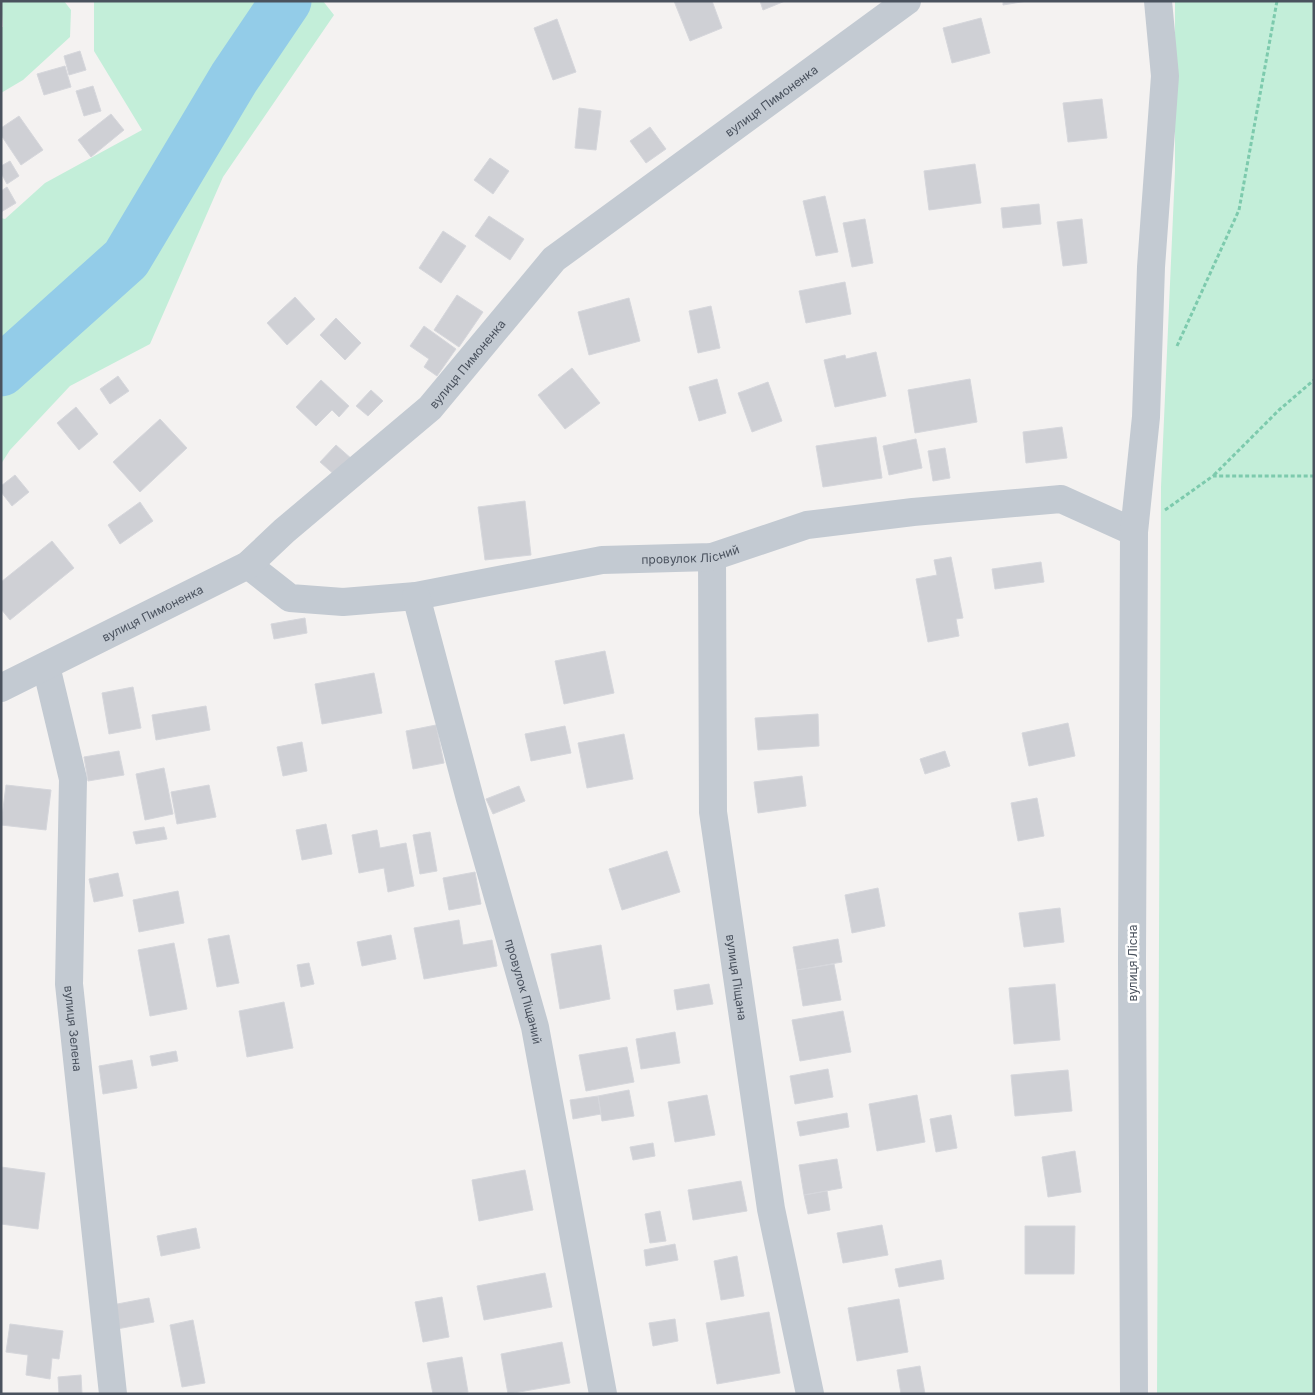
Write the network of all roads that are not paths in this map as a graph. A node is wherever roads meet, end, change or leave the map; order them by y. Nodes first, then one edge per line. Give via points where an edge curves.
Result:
1 (906, 1) edge
2 (1158, 1) edge
3 (1134, 532) junction
4 (712, 557) junction
5 (248, 565) junction
6 (416, 596) junction
7 (46, 666) junction
8 (1, 688) edge
9 (113, 1394) edge
10 (603, 1394) edge
11 (810, 1394) edge
12 (1134, 1394) edge

1 - 5 street, вулиця Пимоненка via 554,259 430,408
2 - 3 street, вулиця Лісна via 1165,76 1151,267 1146,417
3 - 4 street, провулок Лісний via 1061,499 808,524
3 - 12 street, вулиця Лісна
4 - 6 street, провулок Лісний via 602,560
4 - 11 street, вулиця Піщана via 713,812 771,1209
5 - 6 street, провулок Лісний via 290,598 342,602
5 - 7 street, вулиця Пимоненка
6 - 10 street, провулок Піщаний via 535,1027
7 - 8 street, вулиця Пимоненка
7 - 9 street, вулиця Зелена via 73,779 69,984

